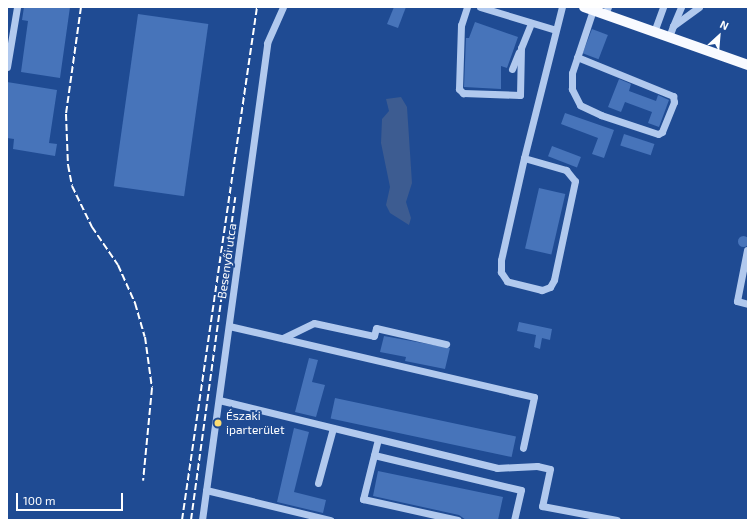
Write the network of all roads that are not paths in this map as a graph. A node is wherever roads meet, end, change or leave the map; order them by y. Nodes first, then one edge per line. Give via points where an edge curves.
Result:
1 (17, 7) edge
2 (282, 7) edge
3 (467, 7) edge
4 (480, 7) edge
5 (562, 7) edge
6 (663, 7) edge
7 (681, 7) edge
8 (699, 7) edge
9 (590, 8) edge
10 (606, 11) edge
11 (531, 23) junction
12 (673, 26) junction
13 (556, 30) junction
14 (654, 32) junction
15 (669, 37) junction
16 (521, 48) junction
17 (577, 57) junction
18 (748, 65) edge
19 (7, 67) edge
20 (512, 69) dead end
21 (524, 158) junction
22 (747, 250) dead end
23 (748, 304) edge
24 (229, 326) junction
25 (283, 338) junction
26 (446, 344) dead end
27 (219, 400) junction
28 (333, 428) junction
29 (378, 439) junction
30 (524, 448) dead end
31 (374, 456) junction
32 (318, 483) dead end
33 (206, 490) junction
34 (202, 520) edge
35 (330, 520) edge
36 (458, 520) edge
37 (514, 520) edge
38 (618, 520) edge

1 - 19 street
2 - 24 street, Besenyői utca via 267,43
3 - 16 street via 461,25 460,92 520,95
4 - 11 street
5 - 13 street
6 - 14 street
7 - 12 street
8 - 12 street
9 - 10 main road
9 - 17 street
10 - 14 main road
11 - 13 street
11 - 16 street
12 - 15 street
13 - 21 street
14 - 15 main road
15 - 18 main road
16 - 20 street
17 - 17 street via 572,73 572,89 580,105 590,111 658,134 662,132 674,102 673,96
21 - 21 street via 501,272 507,282 542,290 550,287 554,280 575,181 566,170
22 - 23 street via 737,301
24 - 25 street
24 - 27 street, Besenyői utca
25 - 26 street via 314,323 374,336 376,328
25 - 30 street via 534,396
27 - 28 street
27 - 33 street, Besenyői utca
28 - 29 street
28 - 32 street
29 - 31 street
29 - 38 street via 497,468 537,466 550,469 542,506
31 - 36 street via 363,499
31 - 37 street via 521,490
33 - 34 street, Besenyői utca
33 - 35 street

